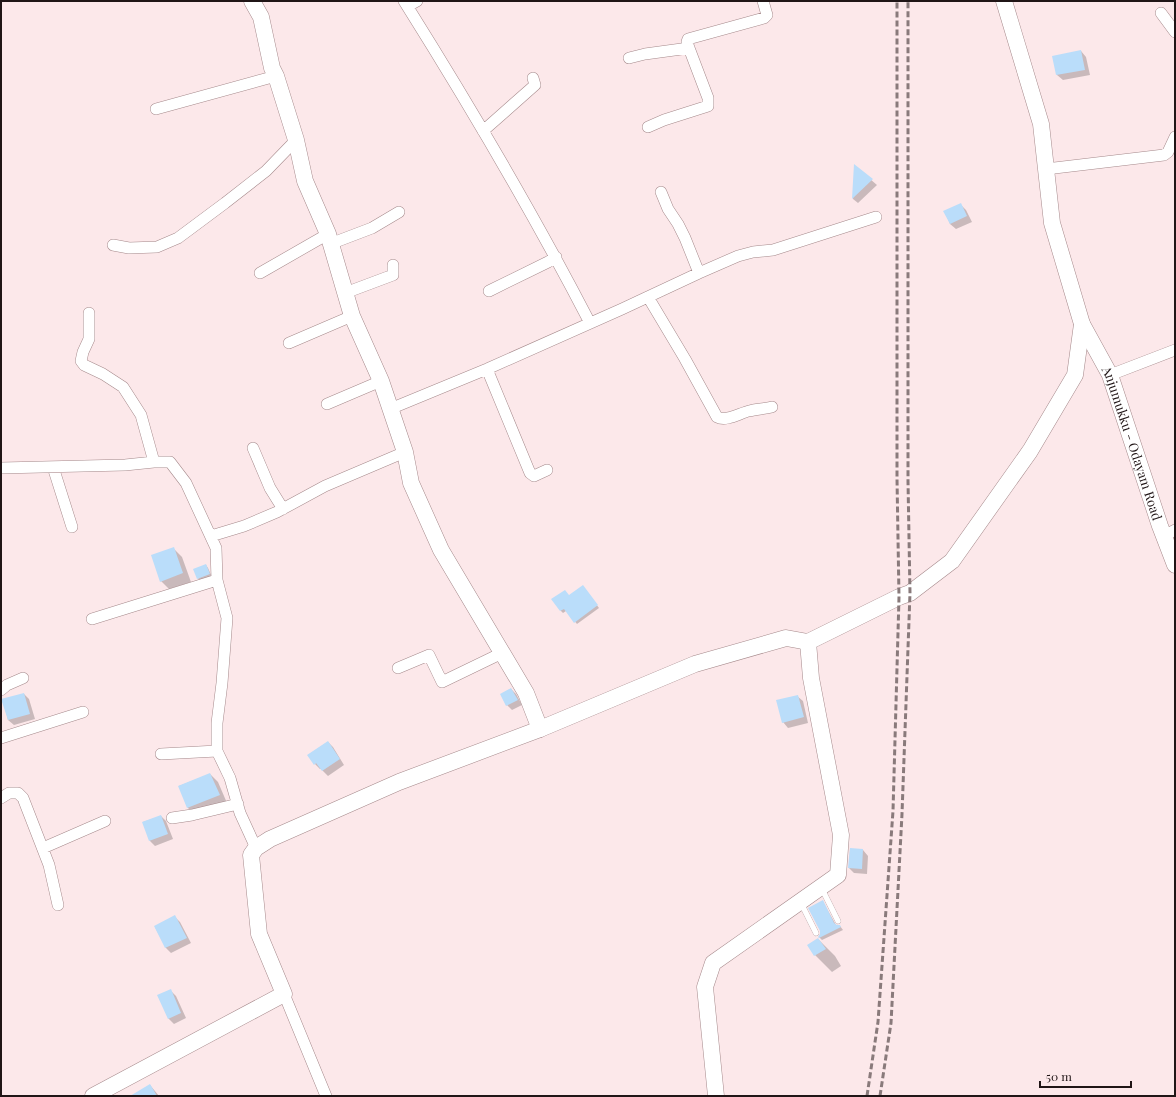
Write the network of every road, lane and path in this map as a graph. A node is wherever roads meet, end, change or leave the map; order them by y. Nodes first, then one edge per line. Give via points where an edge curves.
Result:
1 (252, 1) edge
2 (763, 1) edge
3 (1004, 1) edge
4 (410, 3) edge
5 (1161, 13) dead end
6 (1175, 32) edge
7 (689, 48) junction
8 (630, 58) dead end
9 (276, 76) junction
10 (534, 78) dead end
11 (156, 110) dead end
12 (648, 127) dead end
13 (483, 131) junction
14 (1175, 137) edge
15 (296, 140) junction
16 (1046, 168) junction
17 (661, 192) dead end
18 (400, 212) dead end
19 (876, 218) dead end
20 (329, 239) junction
21 (113, 245) dead end
22 (556, 257) junction
23 (393, 265) dead end
24 (699, 272) junction
25 (260, 273) dead end
26 (489, 291) dead end
27 (345, 293) junction
28 (648, 297) junction
29 (89, 313) dead end
30 (352, 316) junction
31 (590, 323) junction
32 (1082, 324) junction
33 (289, 343) dead end
34 (1175, 350) edge
35 (487, 369) junction
36 (1110, 375) junction
37 (381, 381) junction
38 (326, 404) dead end
39 (772, 407) dead end
40 (390, 409) junction
41 (252, 448) dead end
42 (405, 452) junction
43 (154, 462) junction
44 (53, 467) junction
45 (1, 468) edge
46 (547, 470) dead end
47 (284, 509) junction
48 (72, 527) dead end
49 (1169, 533) edge
50 (211, 536) junction
51 (1175, 565) edge
52 (218, 580) junction
53 (92, 619) dead end
54 (808, 642) junction
55 (502, 653) junction
56 (398, 668) dead end
57 (24, 678) dead end
58 (1, 690) edge
59 (83, 712) dead end
60 (540, 729) junction
61 (1, 738) edge
62 (217, 751) junction
63 (161, 754) dead end
64 (1, 798) edge
65 (238, 804) junction
66 (172, 818) dead end
67 (105, 821) dead end
68 (43, 848) junction
69 (256, 848) junction
70 (821, 887) junction
71 (800, 901) junction
72 (58, 905) dead end
73 (838, 921) dead end
74 (816, 933) dead end
75 (284, 994) junction
76 (93, 1096) edge
77 (326, 1096) edge
78 (716, 1096) edge

1 - 9 main road via 261,17
2 - 7 street via 767,15 764,18 691,38 687,42
3 - 16 main road via 1041,124
4 - 13 street
5 - 6 street
7 - 8 street
7 - 12 street via 708,98 708,106
9 - 11 street
9 - 15 main road
10 - 13 street via 535,85
13 - 22 street
14 - 16 street via 1164,155
15 - 20 main road via 305,181
15 - 21 street via 266,170 178,238 157,247 129,248
16 - 32 main road via 1052,223
17 - 24 street
18 - 20 street via 372,228
19 - 24 street via 773,250 738,256
20 - 25 street
20 - 27 main road
22 - 26 street
22 - 31 street
23 - 27 street via 394,275
24 - 28 street
27 - 30 main road
28 - 31 street
28 - 39 street via 717,417 720,419
29 - 43 street via 89,339 81,361 124,387 141,416
30 - 33 street
30 - 37 main road
31 - 35 street
32 - 36 main road, Anjumukku - Odayam Road
32 - 54 main road via 1075,375 1030,451 952,561 910,593
34 - 36 street
35 - 40 street
35 - 46 street via 530,473 534,476
36 - 49 main road, Anjumukku - Odayam Road
37 - 38 street
37 - 40 main road
40 - 42 main road
41 - 47 street via 270,488
42 - 47 street via 325,486
42 - 55 main road via 411,483 441,550
43 - 44 street
43 - 50 street via 170,462 193,496
44 - 45 street
44 - 48 street
47 - 50 street via 244,526
49 - 51 main road, Anjumukku - Odayam Road
50 - 52 street via 216,548
52 - 53 street
52 - 62 street via 227,618 217,723
54 - 60 main road via 786,638 695,664
54 - 70 main road via 811,678 841,835 838,875
55 - 56 street via 442,682 429,654
55 - 60 main road via 526,694
57 - 58 street
59 - 61 street
60 - 69 main road via 399,782 270,839
62 - 63 street
62 - 65 street via 230,778
64 - 68 street via 8,793 18,793 23,798
65 - 66 street
65 - 69 street
67 - 68 street
68 - 72 street
69 - 75 main road via 251,855 259,934
70 - 71 main road
70 - 73 lane
71 - 74 lane
71 - 78 main road via 713,963 705,987
75 - 76 main road
75 - 77 street

